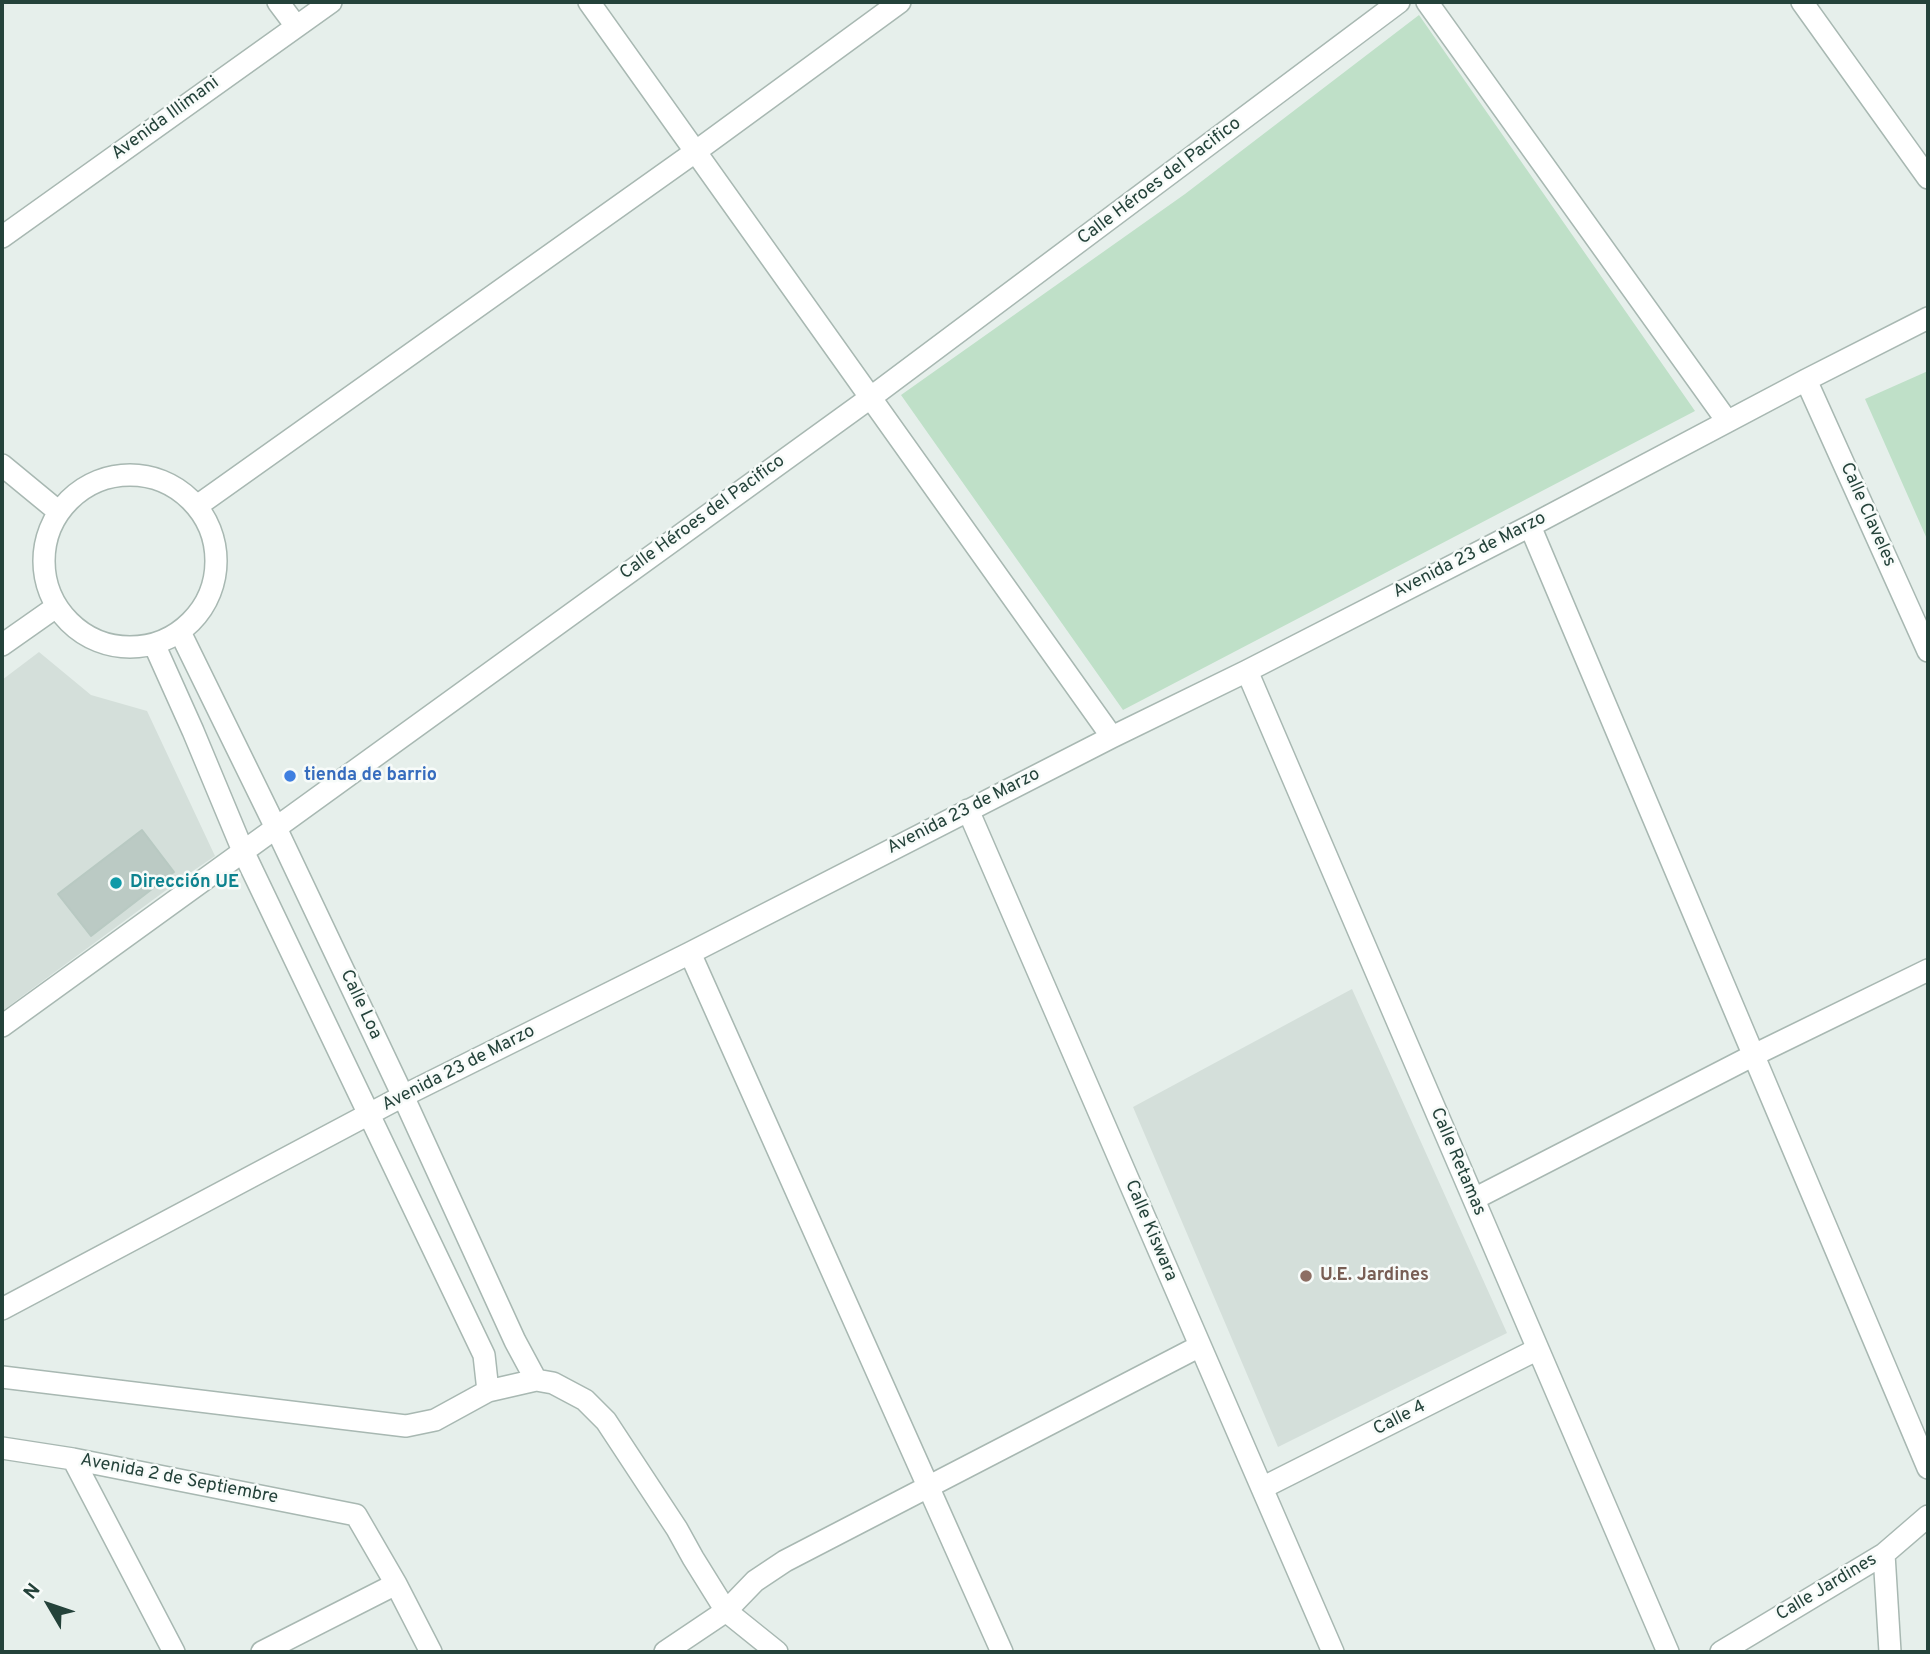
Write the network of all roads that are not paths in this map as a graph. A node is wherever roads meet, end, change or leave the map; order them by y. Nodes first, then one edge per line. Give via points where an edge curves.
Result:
1 (278, 2) edge
2 (331, 2) edge
3 (589, 2) edge
4 (900, 2) edge
5 (1399, 2) edge
6 (1427, 2) edge
7 (1802, 2) edge
8 (296, 26) junction
9 (695, 152) junction
10 (1928, 178) edge
11 (2, 237) edge
12 (1928, 318) edge
13 (1806, 380) junction
14 (870, 398) junction
15 (1727, 421) junction
16 (2, 465) edge
17 (197, 506) junction
18 (59, 512) junction
19 (1531, 526) junction
20 (56, 607) junction
21 (180, 632) junction
22 (154, 644) junction
23 (2, 645) edge
24 (1928, 651) edge
25 (1247, 671) junction
26 (1112, 737) junction
27 (968, 810) junction
28 (276, 828) junction
29 (243, 851) junction
30 (690, 953) junction
31 (1928, 970) edge
32 (2, 1026) edge
33 (1754, 1055) junction
34 (403, 1096) junction
35 (369, 1114) junction
36 (1474, 1199) junction
37 (2, 1309) edge
38 (1200, 1346) junction
39 (1538, 1349) junction
40 (2, 1377) edge
41 (536, 1380) junction
42 (488, 1391) junction
43 (2, 1448) edge
44 (73, 1459) junction
45 (1928, 1468) edge
46 (928, 1488) junction
47 (1262, 1488) junction
48 (1928, 1516) edge
49 (1884, 1553) junction
50 (396, 1584) junction
51 (726, 1611) junction
52 (174, 1652) edge
53 (262, 1652) edge
54 (431, 1652) edge
55 (665, 1652) edge
56 (778, 1652) edge
57 (1002, 1652) edge
58 (1333, 1652) edge
59 (1668, 1652) edge
60 (1721, 1652) edge
61 (1890, 1652) edge

1 - 8 street
2 - 8 street, Avenida Illimani
3 - 9 street
4 - 9 street
5 - 14 street, Calle Héroes del Pacifico
6 - 15 street
7 - 10 street
8 - 11 street, Avenida Illimani
9 - 14 street
9 - 17 street
12 - 13 street, Avenida 23 de Marzo
13 - 15 street, Avenida 23 de Marzo
13 - 24 street, Calle Claveles
14 - 26 street
14 - 28 street, Calle Héroes del Pacifico
15 - 19 street, Avenida 23 de Marzo
16 - 18 street
17 - 18 street via 177,488 153,478 126,475 100,480 76,494
17 - 21 street via 211,531 217,558 213,587 200,612
18 - 20 street via 43,559
19 - 25 street, Avenida 23 de Marzo
19 - 33 street
20 - 22 street via 74,628 98,642 126,648
20 - 23 street
21 - 22 street
21 - 28 street, Calle Loa
22 - 29 street
25 - 26 street, Avenida 23 de Marzo
25 - 36 street, Calle Retamas
26 - 27 street, Avenida 23 de Marzo
27 - 30 street, Avenida 23 de Marzo
27 - 38 street, Calle Kiswara
28 - 29 street, Calle Héroes del Pacifico
28 - 34 street, Calle Loa
29 - 32 street, Calle Héroes del Pacifico
29 - 35 street
30 - 34 street, Avenida 23 de Marzo
30 - 46 street
31 - 33 street
33 - 36 street
33 - 45 street
34 - 35 street, Avenida 23 de Marzo
34 - 41 street, Calle Loa
35 - 37 street, Avenida 23 de Marzo
35 - 42 street via 484,1355
36 - 39 street, Calle Retamas
38 - 46 street
38 - 47 street, Calle Kiswara
39 - 47 street, Calle 4
39 - 59 street, Calle Retamas
40 - 42 street via 406,1426 435,1420
41 - 42 street
41 - 51 street via 553,1383 586,1400 606,1421
43 - 44 street, Avenida 2 de Septiembre
44 - 50 street, Avenida 2 de Septiembre via 356,1515
44 - 52 street
46 - 51 street via 785,1561 755,1581
46 - 57 street
47 - 58 street, Calle Kiswara
48 - 49 street, Calle Jardines
49 - 60 street, Calle Jardines
49 - 61 street
50 - 53 street
50 - 54 street
51 - 55 street
51 - 56 street

